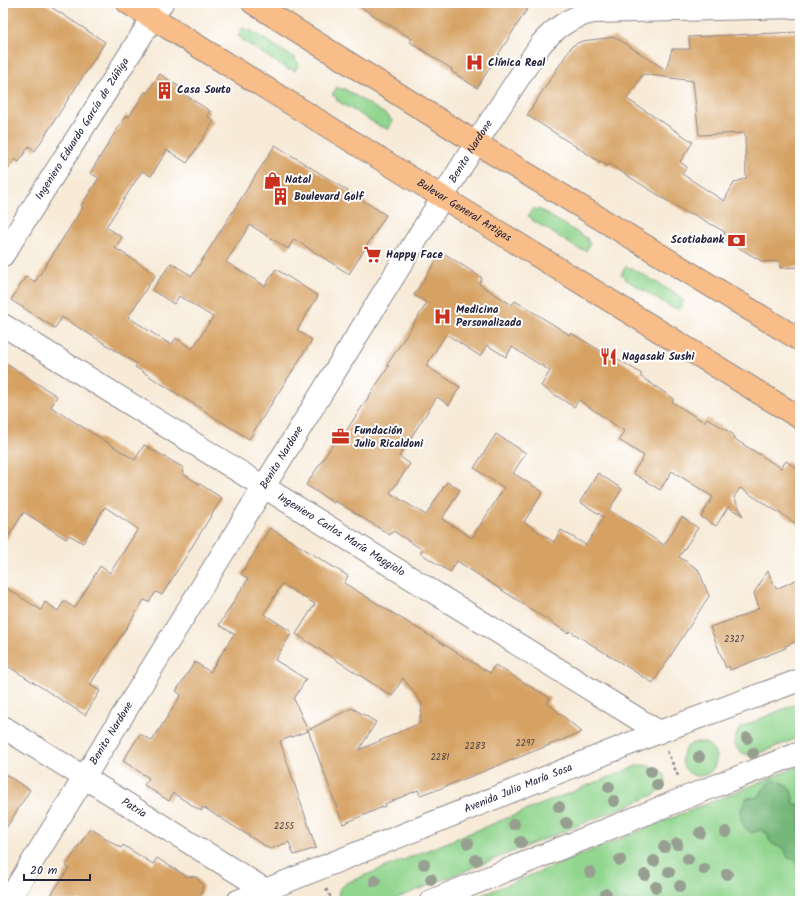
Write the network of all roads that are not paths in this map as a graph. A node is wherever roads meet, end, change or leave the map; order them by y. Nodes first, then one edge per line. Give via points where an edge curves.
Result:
1 (128, 3) edge
2 (253, 3) edge
3 (800, 6) edge
4 (157, 10) edge
5 (476, 143) junction
6 (443, 196) junction
7 (3, 255) edge
8 (3, 325) edge
9 (800, 340) edge
10 (800, 418) edge
11 (264, 487) junction
12 (800, 680) edge
13 (3, 727) edge
14 (659, 732) junction
15 (800, 753) edge
16 (84, 778) junction
17 (264, 889) junction
18 (8, 901) edge
19 (238, 901) edge
20 (431, 901) edge

1 - 4 main road, Bulevar General Artigas
2 - 5 main road
3 - 5 street, Benito Nardone via 593,12 580,15 553,31 541,44
4 - 6 main road, Bulevar General Artigas
4 - 7 street, Ingeniero Eduardo García de Zúñiga
5 - 6 street, Benito Nardone
5 - 9 main road
6 - 10 main road, Bulevar General Artigas
6 - 11 street, Benito Nardone
8 - 11 street, Ingeniero Carlos María Maggiolo
11 - 14 street, Ingeniero Carlos María Maggiolo
11 - 16 street, Benito Nardone
12 - 14 street, Avenida Julio María Sosa
13 - 16 street, Patria
14 - 17 street, Avenida Julio María Sosa
15 - 20 street
16 - 17 street, Patria
16 - 18 street, Benito Nardone
17 - 19 street, Avenida Julio María Sosa

